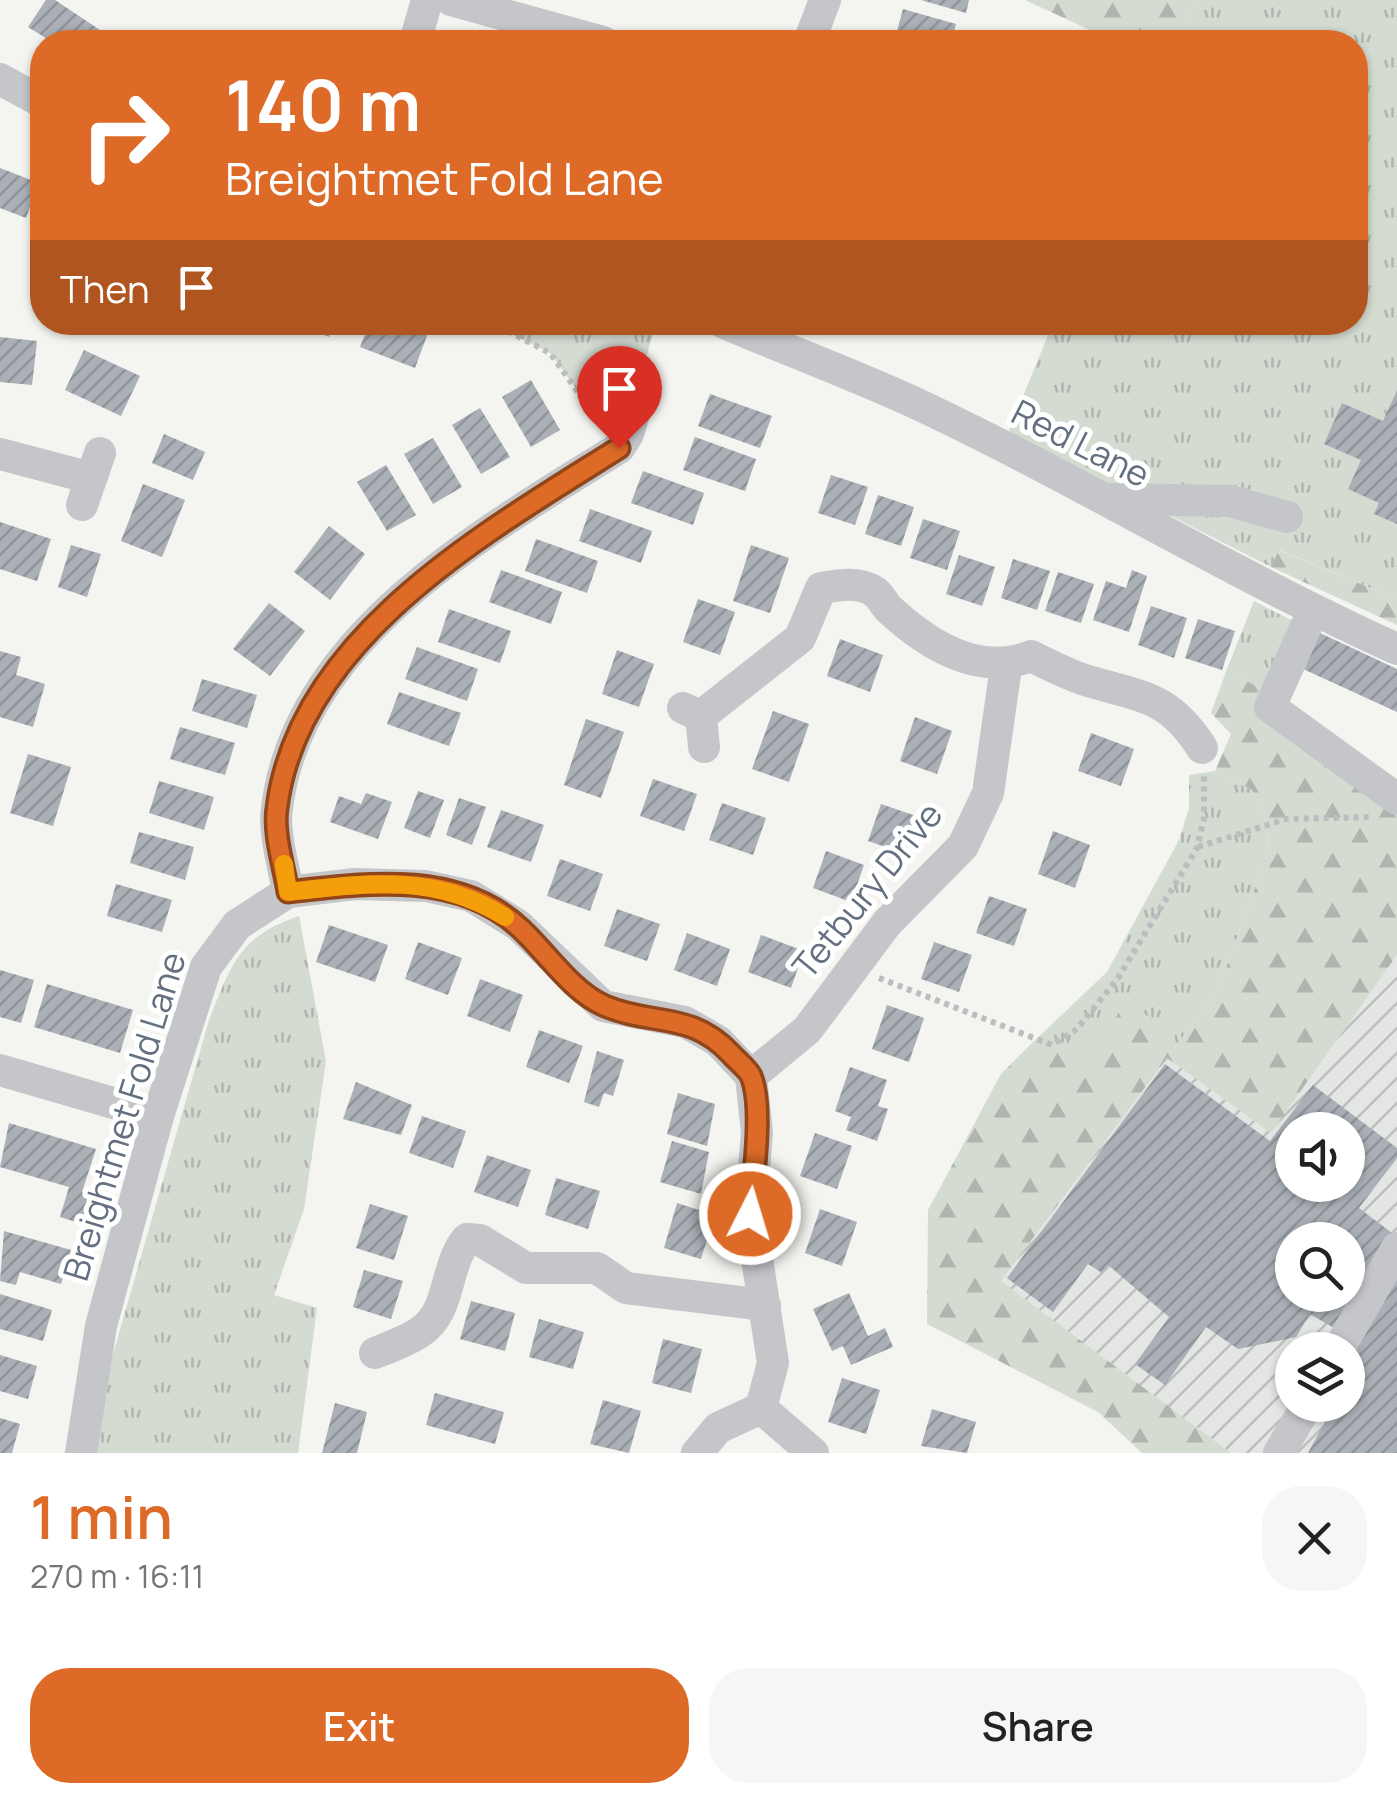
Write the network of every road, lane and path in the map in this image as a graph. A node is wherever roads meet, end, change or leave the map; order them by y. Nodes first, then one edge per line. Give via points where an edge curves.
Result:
1 (427, 0) edge
2 (451, 0) edge
3 (825, 0) edge
4 (418, 30) edge
5 (560, 30) edge
6 (814, 30) edge
7 (0, 80) edge
8 (30, 96) edge
9 (514, 335) edge
10 (753, 335) edge
11 (640, 394) dead end
12 (619, 448) junction
13 (0, 454) edge
14 (91, 479) dead end
15 (1106, 499) junction
16 (1288, 516) dead end
17 (1313, 611) junction
18 (1397, 649) edge
19 (1006, 666) junction
20 (696, 723) dead end
21 (1202, 748) joint
22 (1389, 808) edge
23 (1197, 848) junction
24 (288, 892) junction
25 (854, 969) junction
26 (0, 1070) edge
27 (751, 1076) junction
28 (158, 1116) junction
29 (1397, 1248) edge
30 (765, 1305) junction
31 (1348, 1332) edge
32 (372, 1360) dead end
33 (762, 1408) junction
34 (1297, 1422) edge
35 (82, 1453) edge
36 (697, 1453) edge
37 (813, 1453) edge
38 (1279, 1453) edge

1 - 4 street
2 - 5 street
3 - 6 street
7 - 8 street
9 - 12 path via 550,354
10 - 15 street, Red Lane via 910,401
11 - 12 street
12 - 24 street via 458,549 350,650 299,732 276,810
13 - 14 street
15 - 16 street via 1230,502
15 - 17 street, Red Lane
17 - 18 street, Red Lane
17 - 22 street via 1270,707
19 - 20 street via 958,658 888,609 876,592 850,583 821,588 800,638
19 - 21 street via 1031,656 1082,679 1137,691 1185,721
19 - 25 street, Tetbury Drive via 988,793 963,846 888,923
21 - 23 path via 1206,790
22 - 23 path via 1286,819
23 - 25 path via 1118,978 1076,1029 1052,1046
24 - 27 street via 355,884 426,886 472,896 518,925 604,1006 685,1022 718,1041
24 - 28 street, Breightmet Fold Lane via 237,925 206,967
25 - 27 street, Tetbury Drive via 807,1030
26 - 28 street
27 - 30 street via 757,1133 750,1214
28 - 35 street, Breightmet Fold Lane via 101,1326
29 - 31 street
30 - 32 street via 626,1288 597,1268 526,1268 458,1228 441,1308 423,1331
30 - 33 street via 773,1363
33 - 36 street via 718,1428
33 - 37 street
34 - 38 street

